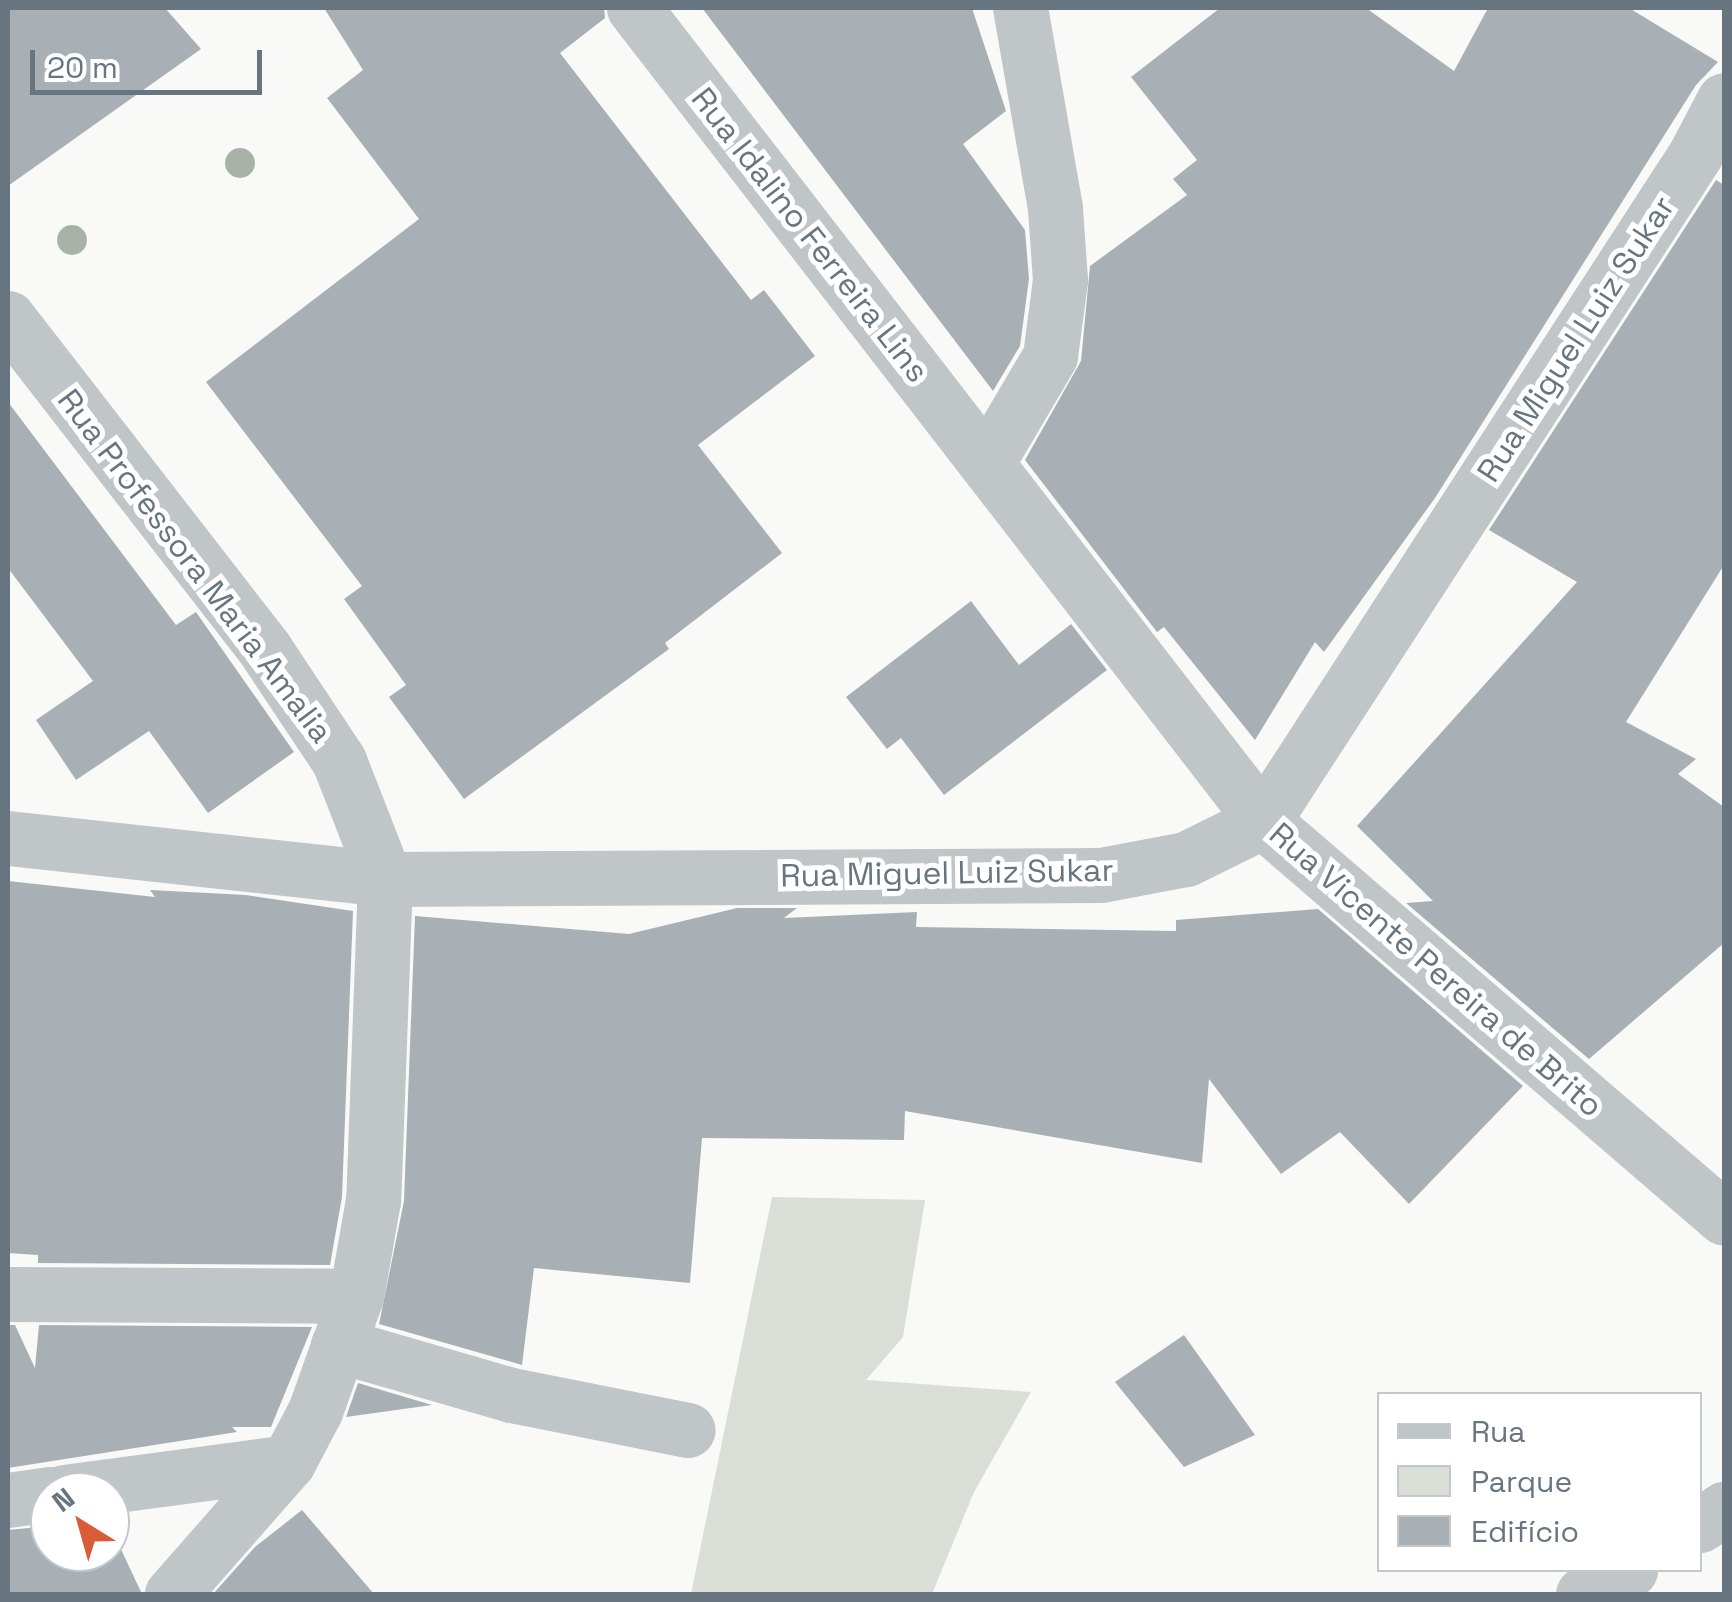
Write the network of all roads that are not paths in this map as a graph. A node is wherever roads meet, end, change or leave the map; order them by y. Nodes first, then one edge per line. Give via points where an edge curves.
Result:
1 (634, 8) edge
2 (1020, 8) edge
3 (1724, 100) edge
4 (8, 318) edge
5 (987, 463) junction
6 (1263, 820) junction
7 (8, 838) edge
8 (385, 879) junction
9 (1724, 1218) edge
10 (8, 1294) edge
11 (347, 1321) junction
12 (688, 1430) dead end
13 (288, 1462) junction
14 (130, 1483) edge
15 (1724, 1510) edge
16 (1702, 1524) edge
17 (1625, 1572) edge
18 (172, 1594) edge
19 (1583, 1594) edge

1 - 5 street, Rua Idalino Ferreira Lins
2 - 5 street via 1055,208 1060,280 1050,356
3 - 6 street, Rua Miguel Luiz Sukar via 1695,155
4 - 8 street, Rua Professora Maria Amalia via 266,651 339,761
5 - 6 street, Rua Vicente Pereira de Brito
6 - 8 street, Rua Miguel Luiz Sukar via 1186,859 1101,875
6 - 9 street, Rua Vicente Pereira de Brito
7 - 8 street, Rua Miguel Luiz Sukar
8 - 11 street via 373,1200
10 - 11 street
11 - 12 street via 511,1396
11 - 13 street
13 - 14 street
13 - 18 street
15 - 16 street
17 - 19 street

